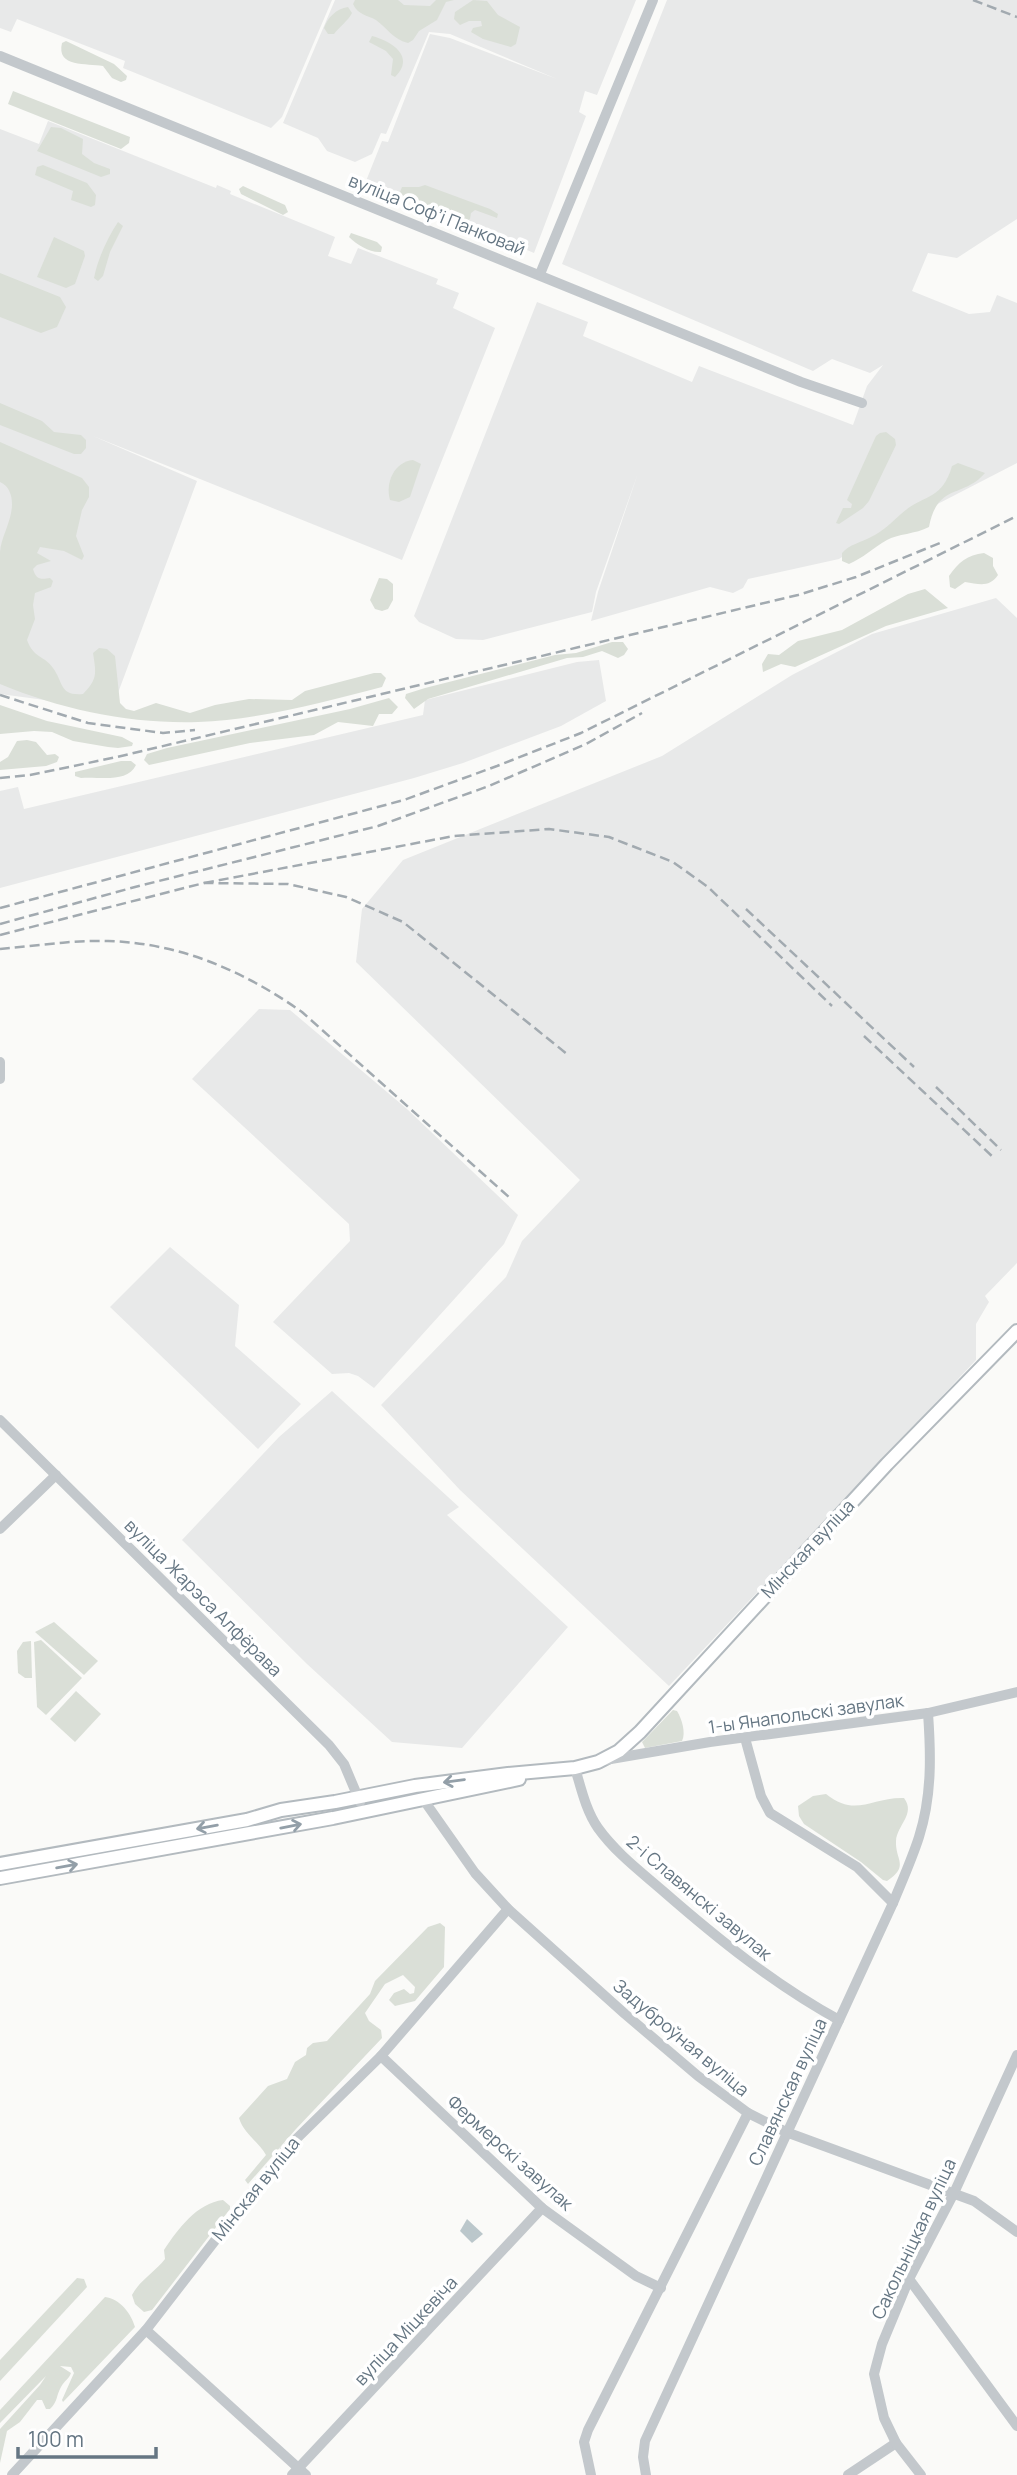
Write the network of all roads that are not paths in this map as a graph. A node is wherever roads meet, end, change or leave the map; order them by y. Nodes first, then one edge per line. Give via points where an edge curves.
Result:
1 (653, 0) edge
2 (0, 55) edge
3 (540, 274) junction
4 (862, 403) dead end
5 (0, 1062) edge
6 (0, 1079) edge
7 (1017, 1331) edge
8 (0, 1420) edge
9 (56, 1475) junction
10 (0, 1530) edge
11 (1017, 1692) edge
12 (928, 1713) junction
13 (745, 1738) junction
14 (597, 1762) junction
15 (575, 1768) junction
16 (547, 1772) junction
17 (415, 1786) junction
18 (359, 1797) junction
19 (424, 1799) junction
20 (363, 1812) junction
21 (0, 1864) edge
22 (0, 1878) edge
23 (893, 1903) junction
24 (508, 1909) junction
25 (839, 2020) junction
26 (1017, 2055) edge
27 (381, 2056) junction
28 (748, 2113) junction
29 (786, 2133) junction
30 (954, 2193) junction
31 (542, 2208) junction
32 (1017, 2232) edge
33 (909, 2279) junction
34 (661, 2288) junction
35 (146, 2330) junction
36 (1017, 2426) edge
37 (896, 2443) junction
38 (299, 2473) edge
39 (12, 2475) edge
40 (591, 2475) edge
41 (646, 2475) edge
42 (848, 2475) edge
43 (921, 2475) edge

1 - 3 street
2 - 3 street, вуліца Софʼі Панковай
3 - 4 street, вуліца Софʼі Панковай
5 - 6 street
7 - 14 main road, Мінская вуліца via 640,1732 619,1751
8 - 9 street, вуліца Жарэса Алфёрава
9 - 10 street
9 - 18 street, вуліца Жарэса Алфёрава via 329,1745
11 - 12 street, 1-ы Янапольскі завулак
12 - 13 street, 1-ы Янапольскі завулак
12 - 23 street, Славянская вуліца via 931,1764 926,1809
13 - 14 street, 1-ы Янапольскі завулак
13 - 23 street via 770,1813 857,1867
14 - 15 main road, Мінская вуліца
15 - 16 main road, Мінская вуліца
15 - 25 street, 2-і Славянскі завулак via 596,1825 613,1847 713,1934 799,1998
16 -> 17 main road
16 - 19 main road
17 - 18 main road
17 - 19 main road
18 - 20 street, вуліца Жарэса Алфёрава
18 -> 21 main road
19 - 20 main road
19 - 24 street, Задуброўная вуліца via 475,1873
22 -> 20 main road
23 - 25 street, Славянская вуліца
24 - 27 street, Мінская вуліца
24 - 28 street, Задуброўная вуліца via 625,2014
25 - 29 street, Славянская вуліца
26 - 30 street, Сакольніцкая вуліца
27 - 31 street, Фермерскі завулак
27 - 35 street, Мінская вуліца via 285,2150
28 - 29 street, Задуброўная вуліца
28 - 34 street, Славянская вуліца
29 - 30 street, Задуброўная вуліца
29 - 41 street, Славянская вуліца via 645,2441
30 - 32 street, Задуброўная вуліца via 986,2208
30 - 33 street, Сакольніцкая вуліца
31 - 34 street, Фермерскі завулак via 636,2276
31 - 38 street, вуліца Міцкевіча
33 - 36 street
33 - 37 street, Сакольніцкая вуліца via 874,2374 884,2418
34 - 40 street, Славянская вуліца via 588,2430 584,2442
35 - 38 street
35 - 39 street, Мінская вуліца
37 - 42 street
37 - 43 street, Сакольніцкая вуліца

